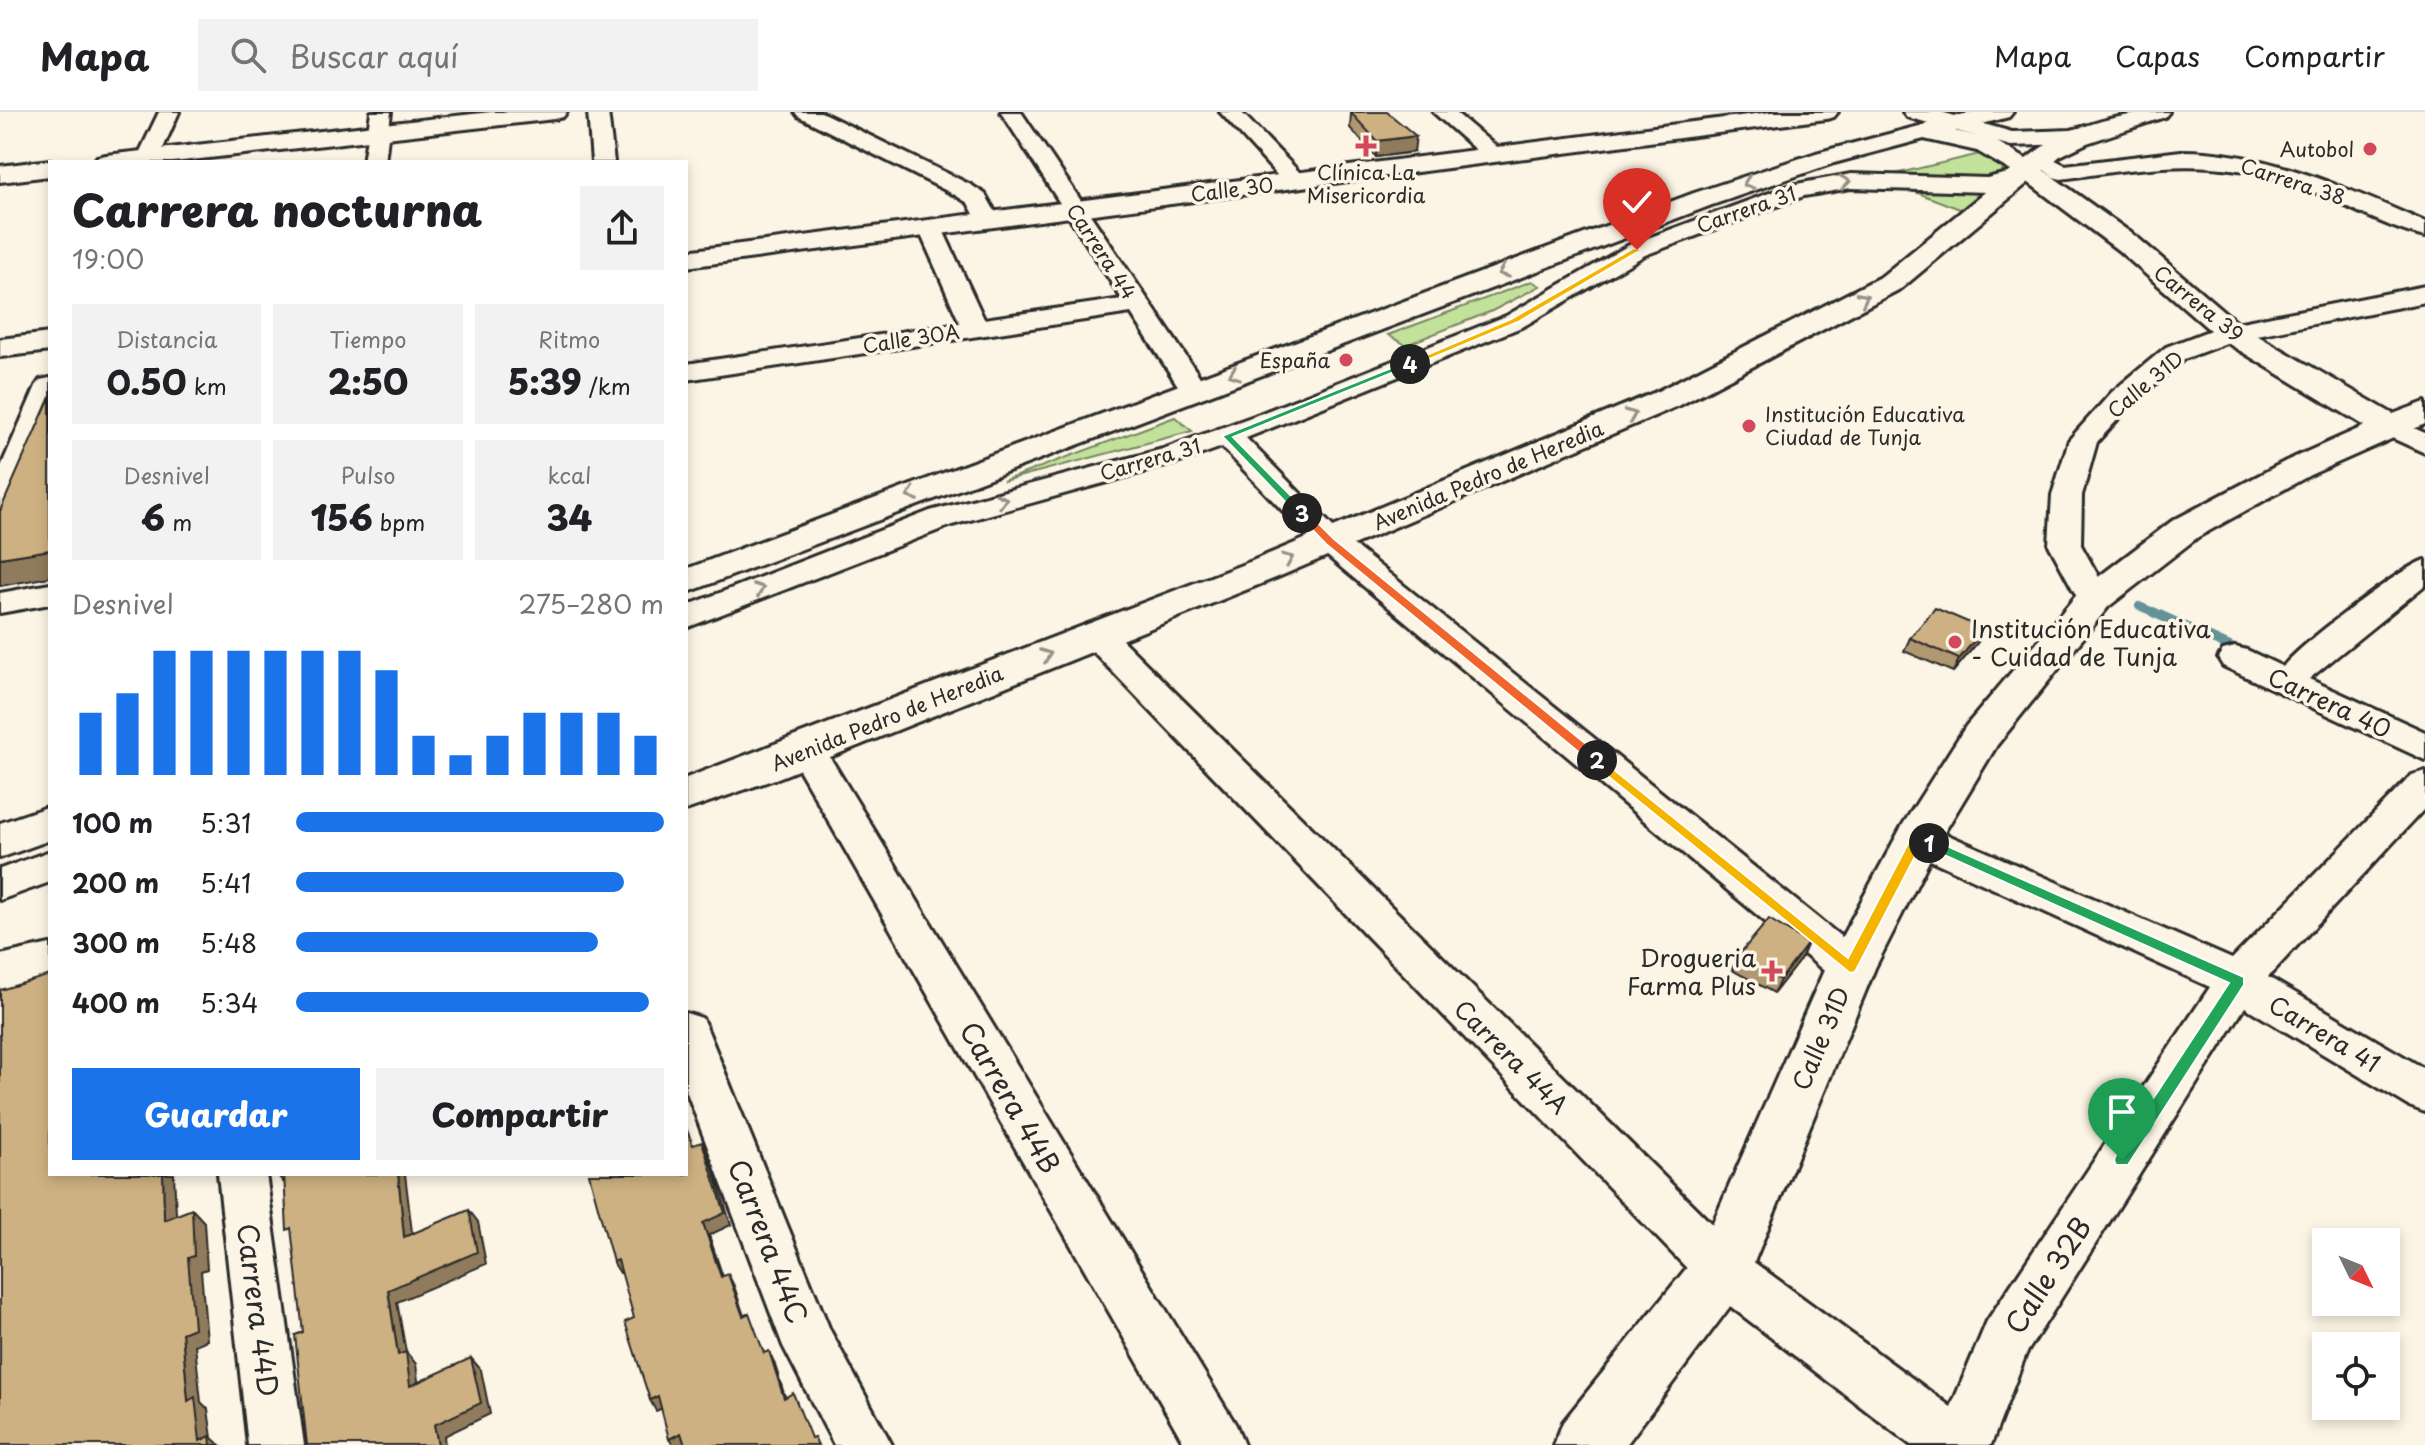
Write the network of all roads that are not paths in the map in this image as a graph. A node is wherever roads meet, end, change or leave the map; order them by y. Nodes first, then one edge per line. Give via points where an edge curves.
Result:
1 (169, 112) edge
2 (555, 112) edge
3 (598, 112) edge
4 (805, 112) edge
5 (1011, 112) edge
6 (1230, 112) edge
7 (1443, 112) edge
8 (1826, 112) edge
9 (2001, 112) edge
10 (2157, 112) edge
11 (1954, 118) edge
12 (379, 122) edge
13 (1916, 123) edge
14 (2107, 128) junction
15 (1495, 155) junction
16 (147, 160) edge
17 (374, 160) edge
18 (603, 160) edge
19 (48, 168) edge
20 (2027, 168) junction
21 (0, 174) edge
22 (1295, 181) junction
23 (1076, 209) junction
24 (2414, 219) edge
25 (988, 220) junction
26 (930, 228) junction
27 (2425, 230) edge
28 (688, 259) edge
29 (2425, 294) edge
30 (1137, 304) junction
31 (975, 328) junction
32 (2230, 332) junction
33 (48, 342) edge
34 (0, 348) edge
35 (688, 372) edge
36 (1194, 389) junction
37 (48, 391) edge
38 (2413, 427) edge
39 (1227, 436) junction
40 (0, 504) edge
41 (1330, 542) junction
42 (2425, 570) edge
43 (688, 581) edge
44 (48, 594) edge
45 (2094, 599) junction
46 (0, 603) edge
47 (688, 617) edge
48 (1097, 635) junction
49 (2235, 658) dead end
50 (2299, 670) dead end
51 (2425, 747) edge
52 (807, 750) junction
53 (2425, 784) edge
54 (688, 793) edge
55 (48, 823) edge
56 (1918, 838) junction
57 (0, 841) edge
58 (48, 867) edge
59 (0, 885) edge
60 (48, 963) edge
61 (1850, 968) junction
62 (0, 975) edge
63 (2238, 981) junction
64 (688, 1036) edge
65 (2425, 1092) edge
66 (242, 1176) edge
67 (1722, 1269) junction
68 (276, 1445) edge
69 (864, 1445) edge
70 (1216, 1445) edge
71 (1586, 1445) edge
72 (1956, 1445) edge
73 (1963, 1445) edge

1 - 16 street
2 - 12 main road
3 - 18 street
4 - 25 street via 963,190 977,199
5 - 23 street, Carrera 44
6 - 22 street
7 - 15 street
8 - 15 main road, Calle 30
9 - 11 main road
10 - 14 main road, Avenida Pedro de Heredia
11 - 13 main road
11 - 14 main road via 1991,135 2021,139 2071,137
12 - 16 main road
12 - 17 street
13 - 20 main road, Carrera 39 via 1978,142
13 -> 36 main road
14 - 20 main road, Avenida Pedro de Heredia via 2078,138
15 - 22 main road, Calle 30
19 - 21 main road
20 - 24 street, Carrera 38 via 2061,172 2177,158 2220,159 2279,173
20 - 32 main road, Carrera 39 via 2128,244
39 -> 20 street, Carrera 31 via 1486,334 1637,250 1799,190 1851,181 1987,185
41 -> 20 main road, Avenida Pedro de Heredia via 1669,398 1875,292 1922,260
22 - 23 main road, Calle 30
23 - 25 main road, Calle 30
23 - 30 street, Carrera 44
24 - 27 street, Carrera 38
25 - 26 main road, Calle 30
26 - 28 main road, Calle 30
26 - 31 street
29 - 32 street, Calle 31D
30 - 31 street, Calle 30A
30 - 36 street, Carrera 44
31 - 35 street, Calle 30A
32 - 38 main road, Carrera 39
32 - 45 street, Calle 31D via 2175,353 2083,440 2067,495 2065,545
33 - 34 main road
36 -> 43 main road
37 - 40 street
38 - 45 main road, Calle 31D via 2298,468 2185,529
39 - 41 street
47 -> 39 street, Carrera 31 via 941,518
48 -> 41 main road, Avenida Pedro de Heredia
41 - 61 street
42 - 50 street
44 - 46 street
45 - 56 main road, Calle 31D via 1981,736
52 -> 48 main road, Avenida Pedro de Heredia
48 - 67 street, Carrera 44A
49 - 51 street, Carrera 40
52 - 54 main road, Avenida Pedro de Heredia
52 - 70 street, Carrera 44B
53 - 63 street, Calle 32B
55 - 57 main road
56 - 61 main road, Calle 31D
56 - 63 street, Carrera 41
58 - 59 street
60 - 62 main road
61 - 67 main road, Calle 31D
63 - 65 street, Carrera 41
63 - 73 street, Calle 32B via 2006,1339
64 - 69 street, Carrera 44C via 810,1346
66 - 68 street, Carrera 44D
67 - 71 main road, Calle 31D
67 - 72 street, Carrera 44A

